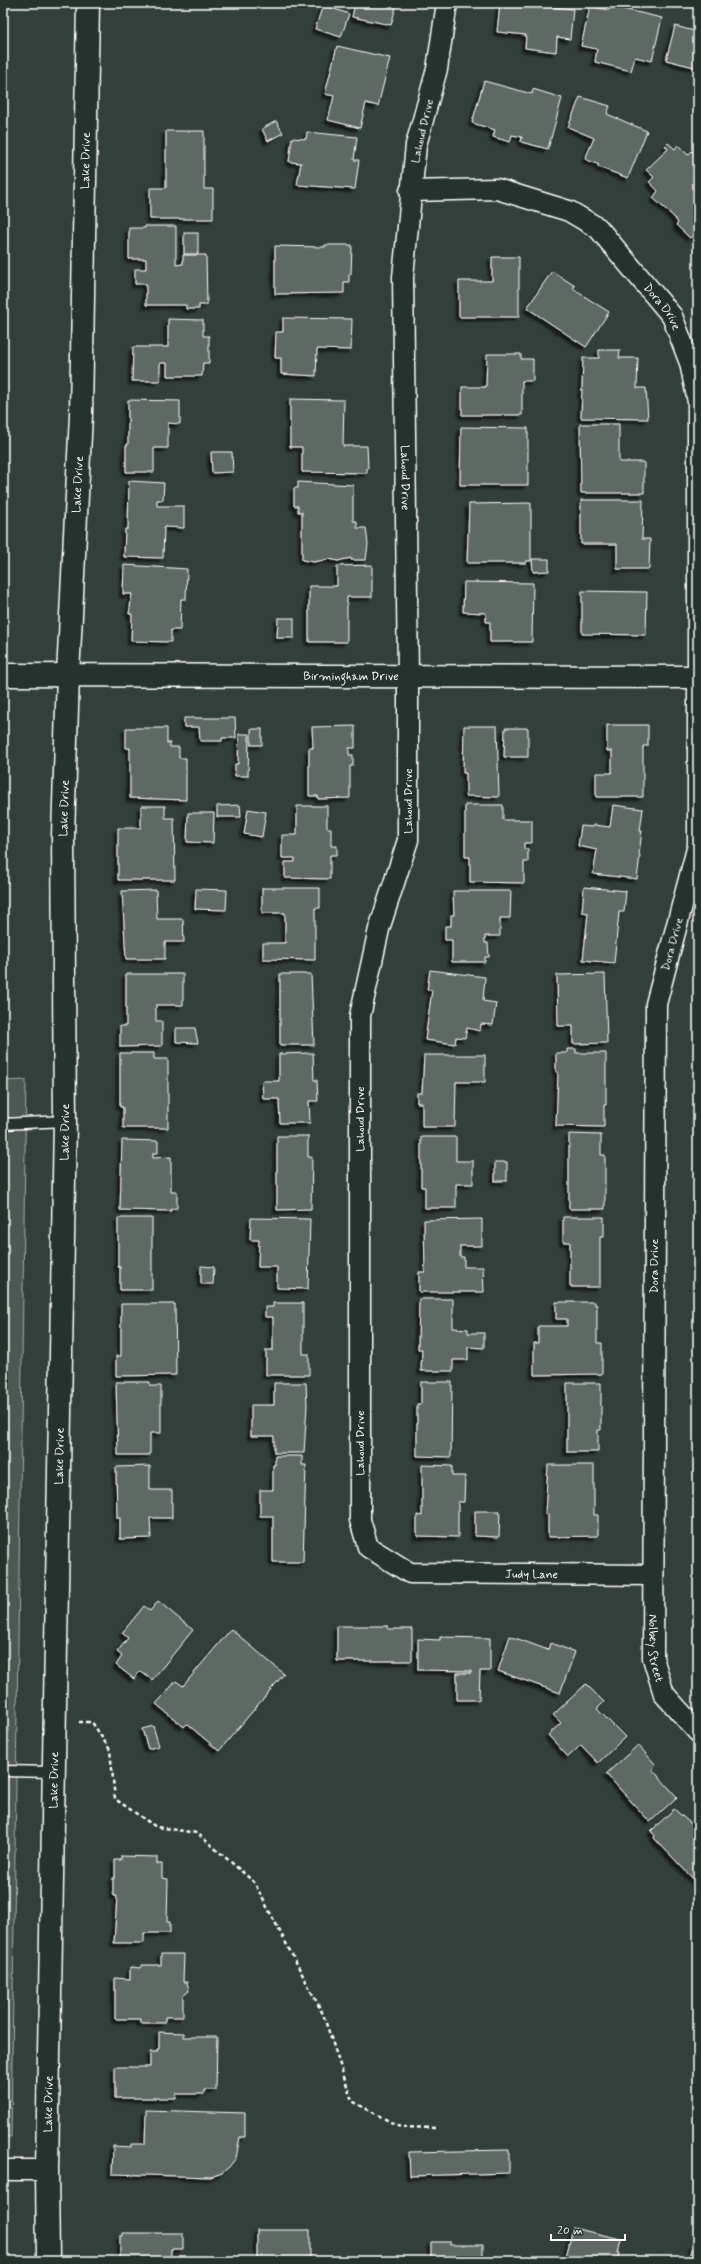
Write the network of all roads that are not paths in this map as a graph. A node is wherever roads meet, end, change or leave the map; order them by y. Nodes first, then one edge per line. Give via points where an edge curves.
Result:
1 (88, 3) edge
2 (447, 3) edge
3 (410, 191) junction
4 (3, 675) edge
5 (68, 675) junction
6 (408, 676) junction
7 (698, 677) edge
8 (65, 1121) junction
9 (3, 1124) edge
10 (410, 1573) joint
11 (653, 1575) junction
12 (698, 1732) edge
13 (3, 1771) edge
14 (53, 1772) junction
15 (3, 2170) edge
16 (47, 2170) junction
17 (48, 2261) edge

1 - 5 main road, Lake Drive via 81,415
2 - 3 street, Lahoud Drive via 437,69 416,145
3 - 6 street, Lahoud Drive via 402,277
3 - 7 street, Dora Drive via 498,189 569,211 598,228 672,316 690,363 698,402
4 - 5 main road, Birmingham Drive
5 - 6 main road, Birmingham Drive
5 - 8 main road, Lake Drive via 63,836
6 - 7 main road, Birmingham Drive
6 - 10 street, Lahoud Drive via 408,840 379,929 360,1016 360,1520 368,1547
7 - 11 street, Dora Drive via 698,845 656,1004
8 - 9 lane
8 - 14 main road, Lake Drive
10 - 11 street, Judy Lane
11 - 12 street, Nolbey Street via 653,1658 664,1694
13 - 14 lane
14 - 16 main road, Lake Drive
15 - 16 street
16 - 17 main road, Lake Drive

